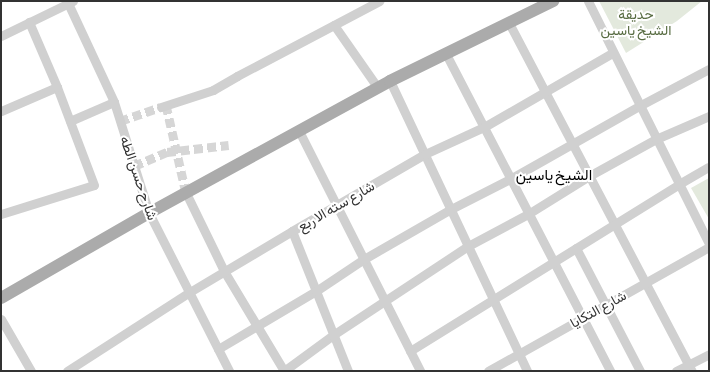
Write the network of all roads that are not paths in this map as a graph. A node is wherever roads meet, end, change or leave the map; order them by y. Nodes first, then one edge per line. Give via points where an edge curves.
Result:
1 (69, 1) edge
2 (378, 1) edge
3 (553, 1) edge
4 (588, 1) edge
5 (540, 4) edge
6 (29, 22) junction
7 (509, 23) junction
8 (334, 25) junction
9 (1, 36) edge
10 (612, 53) junction
11 (446, 54) junction
12 (709, 69) edge
13 (390, 81) junction
14 (57, 87) junction
15 (378, 88) junction
16 (545, 92) junction
17 (114, 102) junction
18 (638, 106) junction
19 (161, 107) tunnel mouth
20 (1, 110) edge
21 (709, 116) edge
22 (70, 120) junction
23 (484, 127) junction
24 (299, 131) junction
25 (656, 139) junction
26 (572, 143) junction
27 (425, 154) junction
28 (709, 167) edge
29 (590, 176) junction
30 (510, 179) junction
31 (679, 184) junction
32 (186, 193) junction
33 (337, 206) junction
34 (451, 210) junction
35 (2, 211) edge
36 (149, 213) junction
37 (528, 214) junction
38 (615, 224) junction
39 (292, 231) junction
40 (468, 246) junction
41 (709, 246) edge
42 (576, 248) junction
43 (364, 259) junction
44 (553, 262) junction
45 (224, 271) junction
46 (646, 283) junction
47 (316, 291) junction
48 (188, 293) junction
49 (1, 298) edge
50 (385, 300) junction
51 (493, 300) junction
52 (605, 305) junction
53 (582, 318) junction
54 (1, 319) edge
55 (257, 325) junction
56 (332, 335) junction
57 (218, 349) junction
58 (410, 351) junction
59 (519, 354) junction
60 (709, 354) edge
61 (691, 368) edge
62 (31, 371) edge
63 (67, 371) edge
64 (229, 371) edge
65 (284, 371) edge
66 (348, 371) edge
67 (420, 371) edge
68 (488, 371) edge
69 (527, 371) edge
70 (610, 371) edge
71 (640, 371) edge
72 (676, 371) edge

1 - 6 street
1 - 17 street, شارح حسن الطه
2 - 8 street
3 - 5 main road
4 - 10 street
5 - 7 main road
6 - 9 street
6 - 14 street
7 - 11 main road
7 - 16 street
8 - 15 street
8 - 19 street via 213,90
10 - 16 street, شارع سته الا ربع
10 - 18 street
11 - 13 main road
11 - 23 street
12 - 18 street
13 - 15 main road
13 - 27 street
14 - 20 street
14 - 22 street
15 - 24 main road
16 - 23 street, شارع سته الا ربع
16 - 26 street
17 - 22 street
17 - 36 street, شارح حسن الطه
18 - 25 street
18 - 26 street
21 - 25 street
22 - 35 street via 94,185
23 - 27 street, شارع سته الا ربع
23 - 30 street
24 - 32 main road
24 - 33 street
25 - 29 street
25 - 31 street
26 - 29 street
26 - 30 street
27 - 33 street, شارع سته الا ربع
27 - 34 street
28 - 31 street
29 - 37 street
29 - 38 street
30 - 34 street
30 - 37 street
31 - 38 street
31 - 41 street
32 - 36 main road
32 - 45 street
33 - 39 street, شارع سته الا ربع
33 - 43 street
34 - 40 street
34 - 43 street
36 - 48 street, شارح حسن الطه
36 - 49 main road
37 - 40 street
37 - 44 street
38 - 42 street
38 - 46 street
39 - 45 street, شارع سته الا ربع
39 - 47 street
40 - 50 street
40 - 51 street
41 - 46 street, شارع التكايا
42 - 44 street
42 - 52 street
43 - 47 street
43 - 50 street
44 - 51 street
44 - 53 street
45 - 48 street, شارع سته الا ربع
45 - 55 street
46 - 52 street, شارع التكايا
46 - 61 street
47 - 55 street
47 - 56 street
48 - 57 street, شارح حسن الطه
48 - 63 street, شارع سته الا ربع
50 - 56 street
50 - 58 street
51 - 58 street
51 - 59 street
52 - 53 street, شارع التكايا
52 - 71 street
53 - 59 street, شارع التكايا
53 - 70 street
54 - 62 street
55 - 57 street
55 - 65 street
56 - 65 street
56 - 66 street
57 - 64 street, شارح حسن الطه
58 - 67 street
59 - 68 street, شارع التكايا
59 - 69 street
60 - 61 street
61 - 72 street

